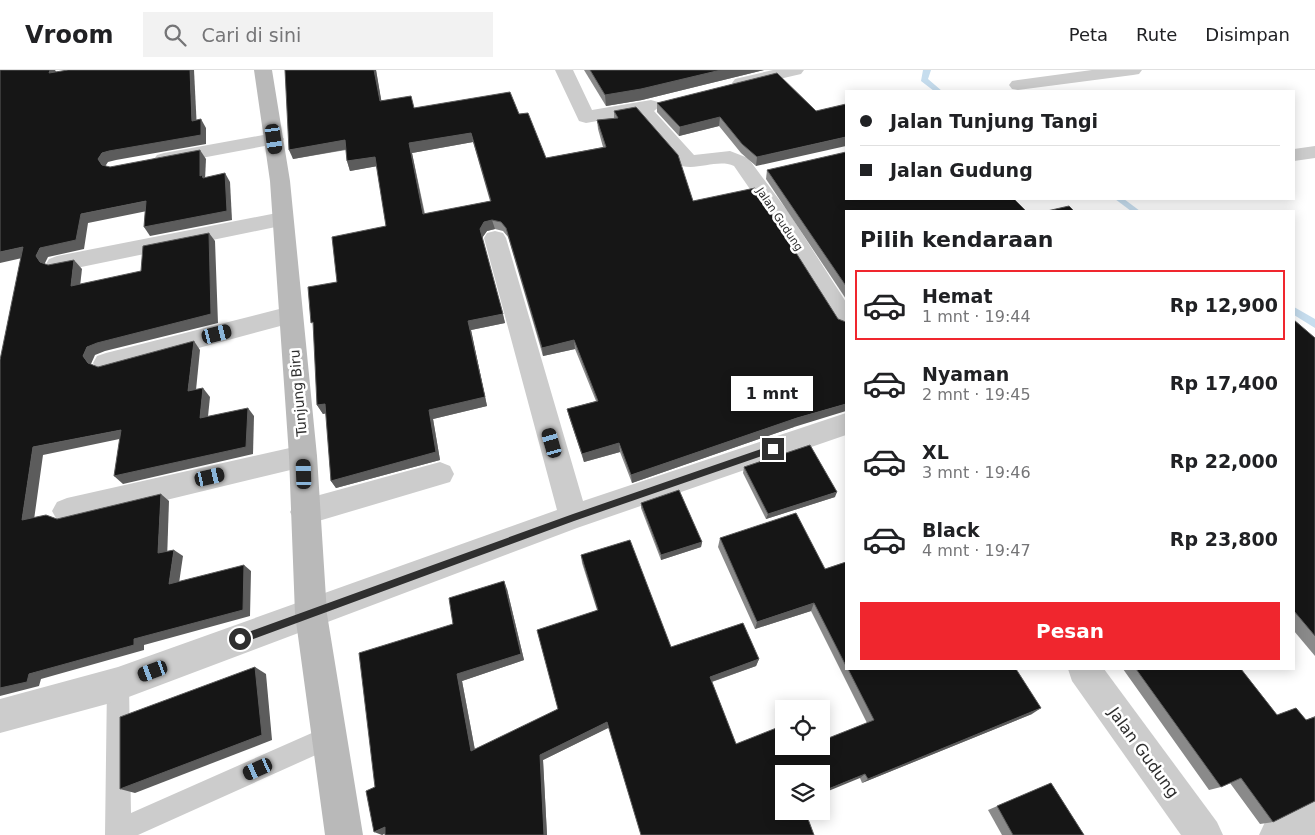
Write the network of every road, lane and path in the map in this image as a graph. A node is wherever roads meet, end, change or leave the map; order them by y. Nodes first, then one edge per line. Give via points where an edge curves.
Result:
1 (263, 70) edge
2 (564, 70) edge
3 (795, 70) edge
4 (1133, 70) edge
5 (1018, 85) dead end
6 (728, 87) edge
7 (671, 101) edge
8 (642, 108) junction
9 (274, 139) junction
10 (1315, 152) edge
11 (1295, 156) edge
12 (144, 163) edge
13 (282, 219) junction
14 (495, 238) dead end
15 (57, 264) edge
16 (292, 315) junction
17 (845, 319) edge
18 (106, 363) edge
19 (845, 424) edge
20 (303, 456) junction
21 (440, 474) dead end
22 (67, 511) dead end
23 (305, 512) junction
24 (573, 517) junction
25 (311, 614) junction
26 (1085, 670) edge
27 (118, 684) junction
28 (0, 716) edge
29 (330, 737) junction
30 (1315, 817) edge
31 (118, 833) edge
32 (344, 835) edge
33 (1204, 835) edge
34 (1278, 835) edge

1 - 9 street, Tunjung Biru
2 - 8 street via 586,118
3 - 6 street
4 - 5 street
7 - 8 street
8 - 17 street, Jalan Gudung via 689,162 730,158 760,173 781,218
9 - 12 street
9 - 13 street, Tunjung Biru
10 - 11 street
13 - 15 street
13 - 16 street, Tunjung Biru
14 - 24 street
16 - 18 street
16 - 20 street, Tunjung Biru
19 - 24 street
20 - 22 street
20 - 23 street, Tunjung Biru
21 - 23 street
23 - 25 street, Tunjung Biru
24 - 25 street
25 - 27 street
25 - 29 street, Tunjung Biru
26 - 33 street, Jalan Gudung
27 - 28 street
27 - 31 lane
29 - 31 lane
29 - 32 street, Tunjung Biru
30 - 34 street

